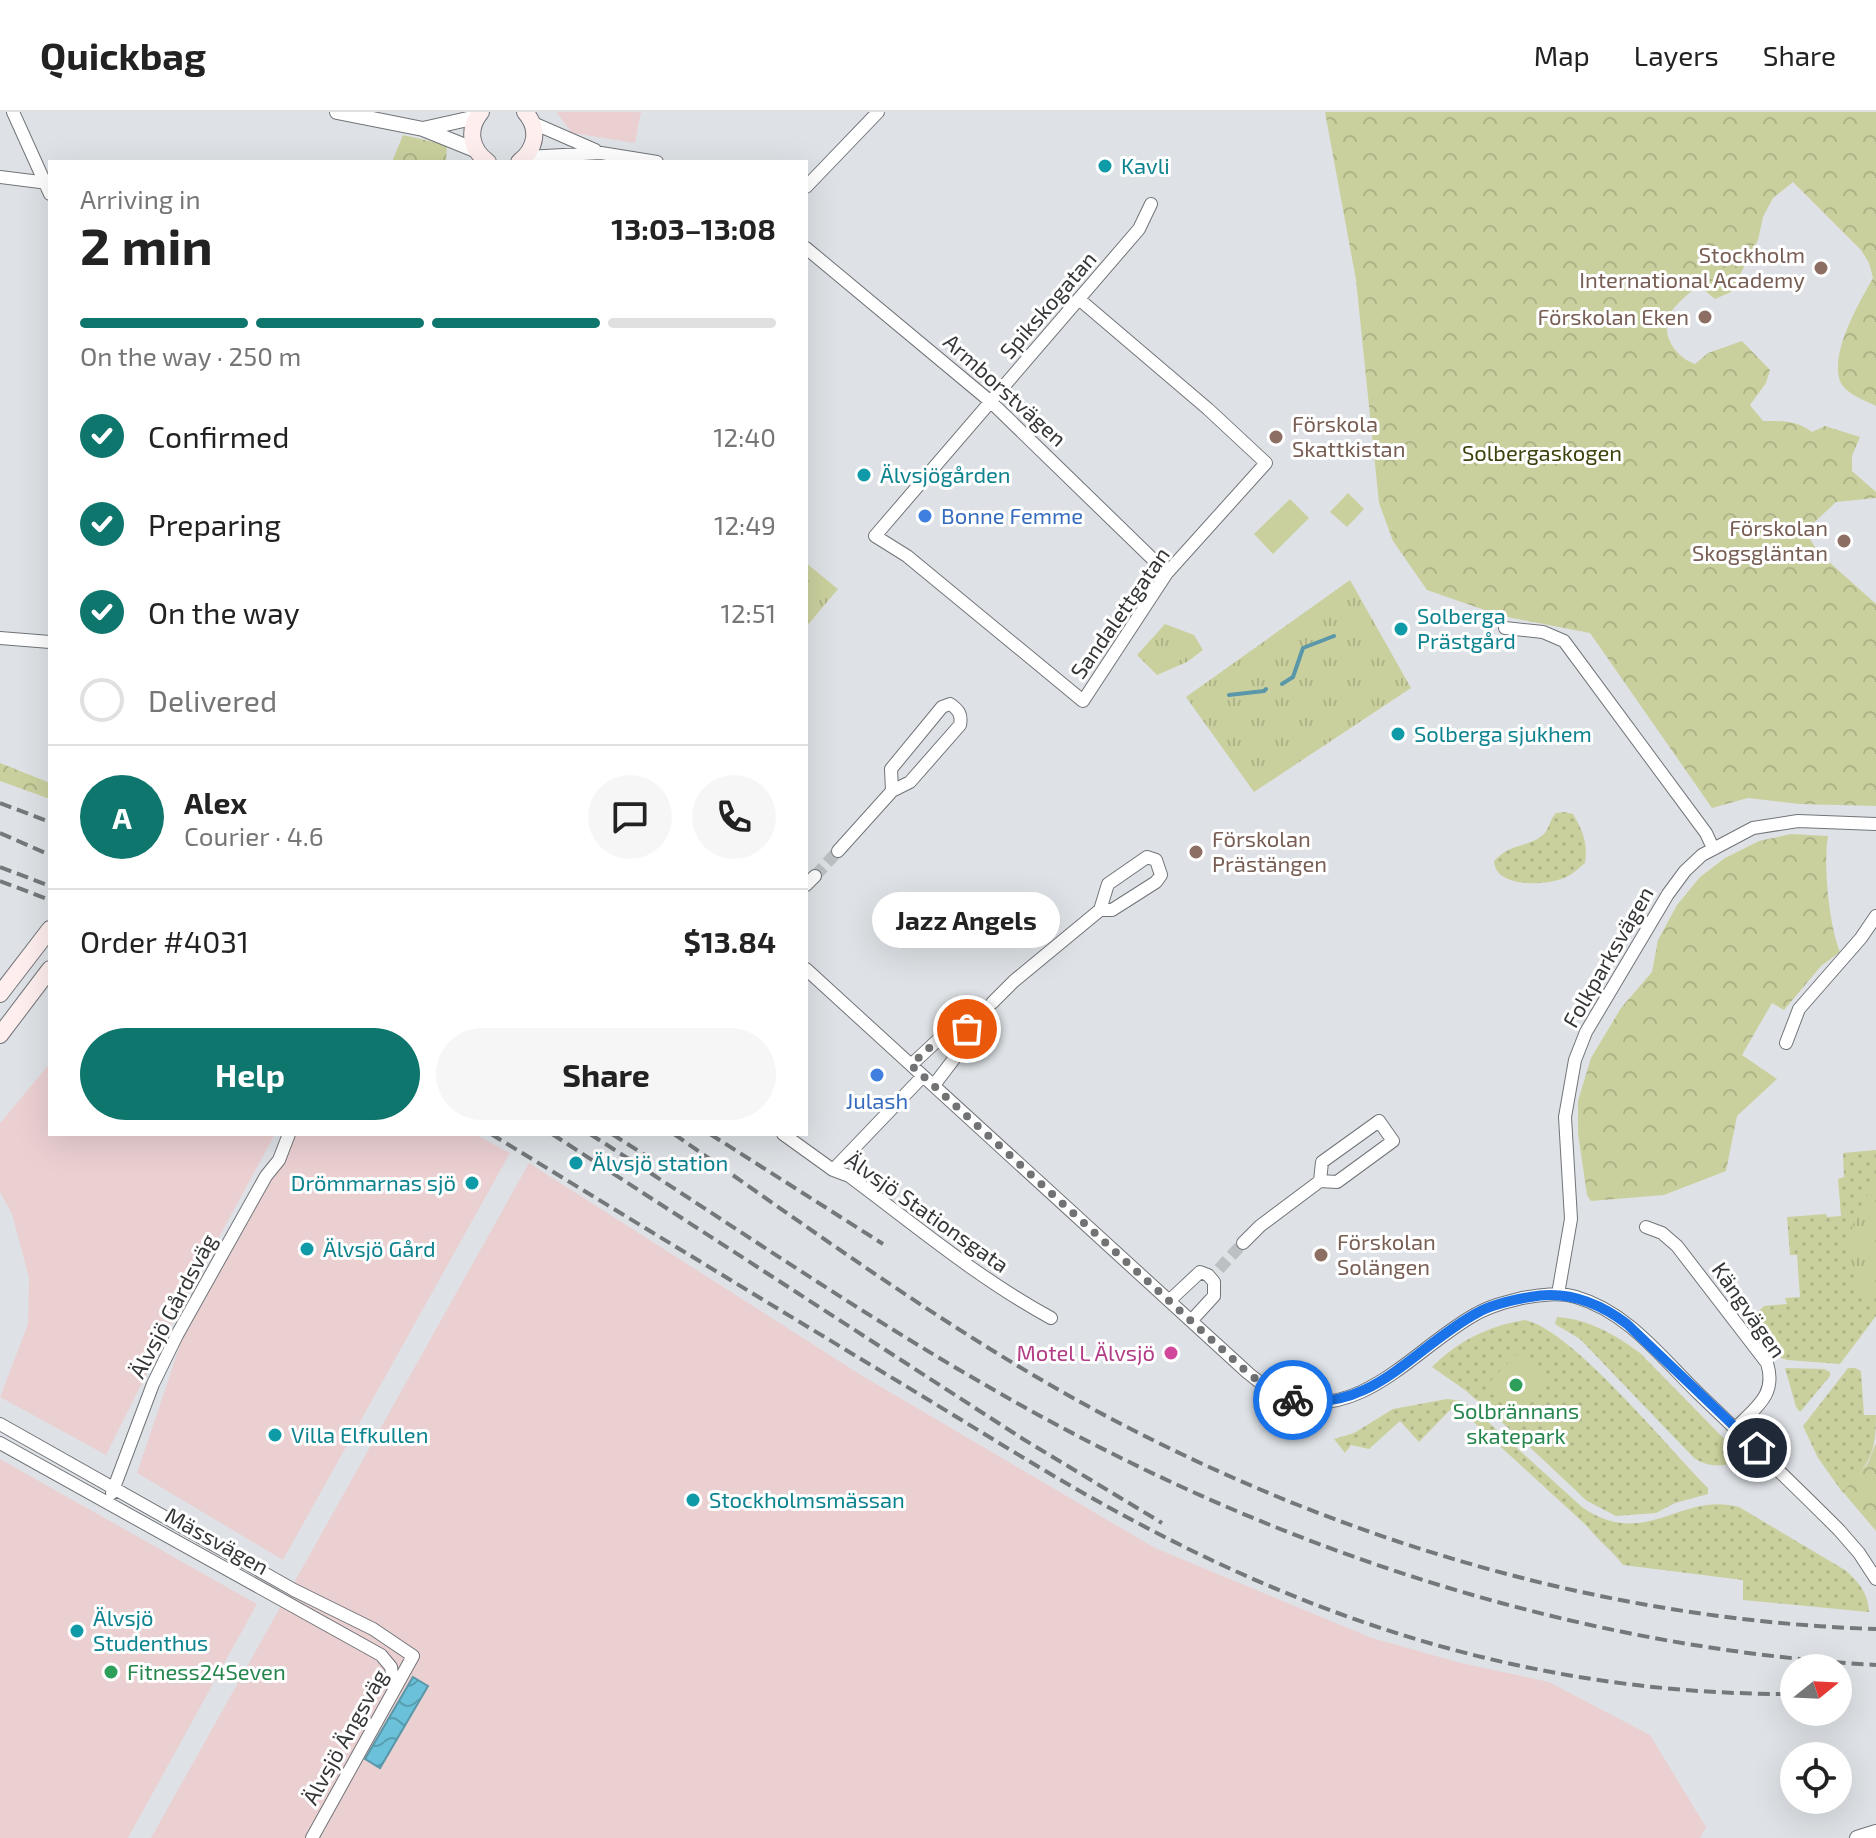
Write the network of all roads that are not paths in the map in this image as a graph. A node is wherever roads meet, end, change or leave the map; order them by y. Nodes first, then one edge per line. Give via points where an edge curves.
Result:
1 (13, 112) edge
2 (337, 112) edge
3 (878, 112) edge
4 (479, 115) edge
5 (529, 116) edge
6 (423, 129) junction
7 (601, 153) junction
8 (480, 157) edge
9 (522, 159) edge
10 (645, 160) edge
11 (0, 177) edge
12 (808, 185) edge
13 (48, 187) edge
14 (1151, 204) dead end
15 (808, 250) edge
16 (1080, 300) junction
17 (991, 402) junction
18 (875, 536) joint
19 (1167, 573) junction
20 (1505, 628) dead end
21 (0, 638) edge
22 (48, 642) edge
23 (892, 791) junction
24 (1876, 824) edge
25 (1713, 848) junction
26 (838, 851) tunnel mouth
27 (1100, 910) junction
28 (1876, 916) edge
29 (48, 932) edge
30 (808, 971) edge
31 (48, 972) edge
32 (0, 994) edge
33 (992, 1003) tunnel mouth
34 (0, 1035) edge
35 (1786, 1043) dead end
36 (911, 1065) junction
37 (923, 1076) junction
38 (934, 1085) junction
39 (288, 1136) edge
40 (786, 1136) edge
41 (833, 1170) junction
42 (1320, 1181) junction
43 (1646, 1227) dead end
44 (1243, 1243) tunnel mouth
45 (1558, 1294) junction
46 (1169, 1301) junction
47 (1051, 1318) dead end
48 (1191, 1321) junction
49 (0, 1424) edge
50 (1736, 1428) junction
51 (0, 1443) edge
52 (114, 1488) junction
53 (108, 1503) junction
54 (1876, 1579) edge
55 (413, 1656) joint
56 (394, 1690) junction
57 (1876, 1832) edge
58 (312, 1838) edge
59 (1857, 1838) edge

1 - 13 street
2 - 6 street
3 - 12 street
4 - 6 street
4 - 8 main road via 472,138
5 - 7 street
5 - 9 main road via 534,142
6 - 8 street
7 - 9 street
7 - 10 street
11 - 13 street
14 - 16 street, Spikskogatan via 1139,229
15 - 17 street, Armborstvägen
16 - 17 street, Spikskogatan
16 - 19 street, Sandalettgatan via 1266,463
17 - 18 street, Spikskogatan
17 - 19 street, Armborstvägen
18 - 19 street, Sandalettgatan via 907,556 1083,701
20 - 25 street via 1543,632 1564,641
21 - 22 street
23 - 23 street via 910,782 960,725 957,709 950,704 942,707 891,769
23 - 26 street
24 - 25 street, Folkparksvägen via 1774,823
25 - 45 street, Folkparksvägen via 1668,894 1586,1032 1575,1060 1565,1117 1571,1219
27 - 27 street via 1112,910 1156,882 1161,875 1156,860 1147,857 1108,884
27 - 33 street
28 - 35 street via 1799,1009
29 - 32 main road
30 - 36 street
31 - 34 main road
36 - 37 street
36 - 38 street via 940,1038 967,1029 963,1047
37 - 38 street
37 - 41 street
38 - 46 street
39 - 52 street, Älvsjö Gårdsväg via 177,1335
40 - 41 street, Älvsjö Stationsgata
41 - 47 street, Älvsjö Stationsgata via 849,1176
42 - 42 street via 1337,1182 1393,1141 1379,1121 1322,1162
42 - 44 street
43 - 50 street, Kängvägen via 1677,1246 1767,1363 1771,1375 1766,1397
45 - 48 street via 1490,1307 1390,1376 1361,1393 1328,1402 1287,1399 1273,1392
45 - 50 street via 1619,1318
46 - 48 street
46 - 48 street via 1200,1272 1215,1274 1214,1296
49 - 52 street, Mässvägen
50 - 54 street via 1839,1530
51 - 53 street, Mässvägen
52 - 53 street, Älvsjö Gårdsväg
52 - 55 street, Mässvägen
53 - 56 street, Mässvägen via 381,1655 391,1667
55 - 56 street, Älvsjö Ängsväg
56 - 58 street, Älvsjö Ängsväg
57 - 59 street

